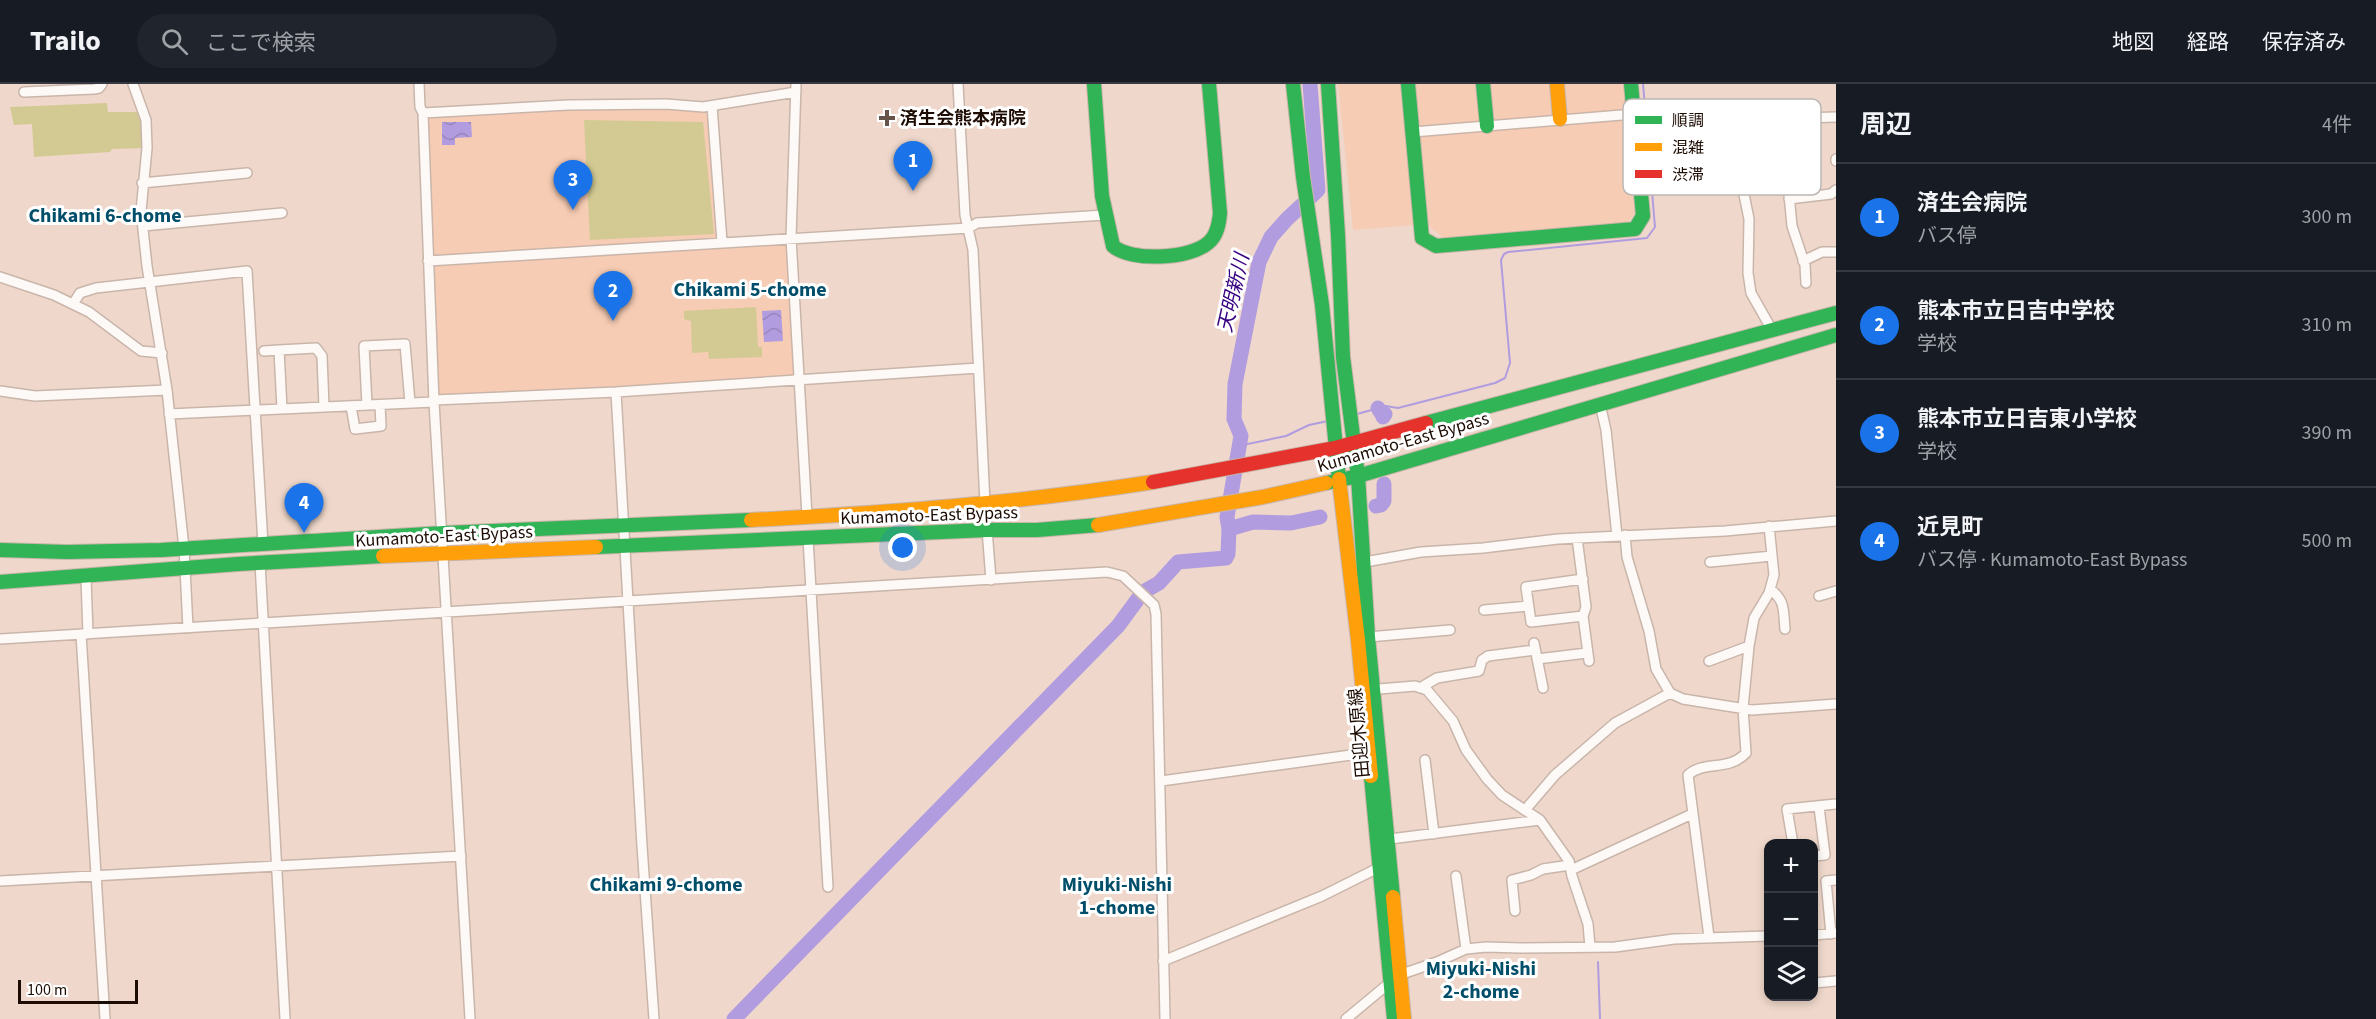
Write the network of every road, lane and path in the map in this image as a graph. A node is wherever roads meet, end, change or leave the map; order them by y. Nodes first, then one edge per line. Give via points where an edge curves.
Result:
1 (102, 84) edge
2 (133, 84) edge
3 (419, 84) edge
4 (958, 84) edge
5 (1094, 84) edge
6 (1209, 84) edge
7 (1293, 84) edge
8 (1328, 84) edge
9 (1408, 84) edge
10 (1483, 84) edge
11 (1557, 84) edge
12 (1631, 84) edge
13 (796, 88) edge
14 (24, 92) dead end
15 (1632, 99) edge
16 (712, 106) junction
17 (423, 113) junction
18 (1623, 115) edge
19 (1821, 117) edge
20 (1836, 117) edge
21 (1560, 119) junction
22 (1487, 126) junction
23 (1413, 132) junction
24 (247, 173) dead end
25 (142, 183) junction
26 (1836, 190) edge
27 (1641, 195) edge
28 (1744, 195) edge
29 (1789, 195) edge
30 (1789, 199) junction
31 (282, 213) dead end
32 (1105, 215) junction
33 (143, 226) junction
34 (969, 228) junction
35 (791, 238) junction
36 (722, 242) junction
37 (1836, 252) edge
38 (428, 261) junction
39 (1803, 261) junction
40 (0, 277) edge
41 (150, 282) junction
42 (1806, 283) dead end
43 (73, 304) junction
44 (1836, 313) edge
45 (1772, 330) junction
46 (1836, 335) edge
47 (279, 350) junction
48 (264, 351) dead end
49 (162, 353) junction
50 (978, 368) junction
51 (800, 381) junction
52 (167, 390) junction
53 (0, 391) edge
54 (615, 392) junction
55 (434, 401) junction
56 (410, 404) junction
57 (1600, 404) junction
58 (367, 405) junction
59 (380, 405) junction
60 (351, 406) junction
61 (324, 407) junction
62 (282, 409) junction
63 (255, 410) junction
64 (169, 414) junction
65 (1353, 443) junction
66 (1335, 448) junction
67 (1358, 476) junction
68 (1340, 480) junction
69 (985, 504) junction
70 (807, 516) junction
71 (1836, 521) edge
72 (1769, 526) junction
73 (623, 527) junction
74 (987, 530) junction
75 (442, 533) junction
76 (1621, 536) junction
77 (808, 538) junction
78 (1577, 538) junction
79 (263, 545) junction
80 (624, 547) junction
81 (184, 548) junction
82 (0, 550) edge
83 (66, 552) junction
84 (444, 553) junction
85 (1772, 556) junction
86 (0, 560) edge
87 (1365, 562) junction
88 (1710, 562) dead end
89 (260, 563) junction
90 (185, 568) junction
91 (158, 569) junction
92 (0, 575) edge
93 (86, 578) junction
94 (1582, 579) junction
95 (990, 580) junction
96 (0, 582) edge
97 (812, 590) junction
98 (1771, 590) junction
99 (1836, 591) edge
100 (1819, 596) dead end
101 (627, 601) junction
102 (1528, 606) junction
103 (1484, 610) dead end
104 (447, 612) junction
105 (1583, 616) junction
106 (263, 623) junction
107 (188, 628) junction
108 (1785, 629) dead end
109 (1450, 630) dead end
110 (84, 634) junction
111 (1368, 637) junction
112 (0, 639) edge
113 (1749, 645) junction
114 (1535, 651) junction
115 (1709, 661) dead end
116 (1420, 688) junction
117 (1543, 688) dead end
118 (1368, 690) junction
119 (1670, 693) junction
120 (1836, 704) edge
121 (1743, 708) junction
122 (1374, 752) junction
123 (1425, 760) dead end
124 (1161, 781) junction
125 (1836, 804) edge
126 (1819, 807) junction
127 (1525, 810) junction
128 (1692, 814) junction
129 (1540, 820) junction
130 (1434, 834) junction
131 (1792, 839) edge
132 (1382, 840) junction
133 (461, 856) junction
134 (1818, 856) edge
135 (1384, 865) junction
136 (276, 866) junction
137 (1570, 868) junction
138 (96, 876) junction
139 (1456, 876) dead end
140 (1836, 880) edge
141 (0, 881) edge
142 (828, 887) dead end
143 (1515, 911) dead end
144 (1834, 934) edge
145 (1818, 935) edge
146 (1764, 936) edge
147 (1709, 937) junction
148 (1590, 947) junction
149 (1466, 949) junction
150 (1163, 961) junction
151 (1395, 979) junction
152 (1836, 981) edge
153 (1818, 983) edge
154 (105, 1019) edge
155 (285, 1019) edge
156 (470, 1019) edge
157 (654, 1019) edge
158 (1165, 1019) edge
159 (1346, 1019) edge
160 (1394, 1019) edge
161 (1404, 1019) edge

1 - 14 street via 94,89
2 - 25 street via 146,120
3 - 17 street
4 - 34 street
5 - 32 main road
6 - 32 main road via 1220,213 1218,230 1208,245 1190,251 1130,255 1113,246
7 - 66 main road, 田迎木原線
8 - 65 main road, 田迎木原線 via 1343,357
9 - 23 main road
10 - 22 main road
11 - 21 main road
12 - 15 main road
13 - 16 street
13 - 35 street
16 - 17 street via 568,105
16 - 36 street
17 - 38 street
18 - 21 street
19 - 20 street
21 - 22 street
22 - 23 street
23 - 27 main road via 1422,237 1436,246 1635,229 1643,216
24 - 25 street
25 - 33 street
26 - 30 street
28 - 45 street via 1749,219 1751,293
29 - 30 street
30 - 39 street via 1792,226
31 - 33 street
32 - 34 street via 977,223
33 - 41 street
34 - 35 street
34 - 50 street
35 - 36 street
35 - 51 street
36 - 38 street
37 - 39 street via 1822,252
38 - 55 street
39 - 42 street
40 - 43 street
41 - 43 street via 96,288 80,293
41 - 49 street
41 - 63 street via 247,271
43 - 49 street via 141,351
44 - 45 main road, Kumamoto-East Bypass
45 - 65 main road, Kumamoto-East Bypass
46 - 57 main road, Kumamoto-East Bypass
47 - 48 street
47 - 61 street via 316,348 322,356
47 - 62 street
49 - 52 street
50 - 51 street
50 - 69 street
51 - 54 street
51 - 70 street
52 - 53 street via 35,396
52 - 64 street
54 - 55 street
54 - 73 street
55 - 56 street
55 - 75 street
56 - 58 street via 405,344 364,346
56 - 59 street
57 - 67 main road, Kumamoto-East Bypass
57 - 76 street
58 - 59 street
58 - 60 street
59 - 60 street via 381,426 355,429
60 - 61 street
61 - 62 street
62 - 63 street
63 - 64 street
63 - 79 street
64 - 81 street
65 - 66 main road, Kumamoto-East Bypass
65 - 67 main road, 田迎木原線
66 - 68 main road, 田迎木原線
66 - 69 main road, Kumamoto-East Bypass via 1101,489
67 - 68 main road, Kumamoto-East Bypass
67 - 87 main road, 田迎木原線
68 - 74 main road, Kumamoto-East Bypass via 1105,524
68 - 118 main road, 田迎木原線
69 - 70 main road, Kumamoto-East Bypass
69 - 74 street
70 - 73 main road, Kumamoto-East Bypass
71 - 72 street
72 - 76 street
72 - 85 street
73 - 75 main road, Kumamoto-East Bypass
73 - 80 street
74 - 77 main road, Kumamoto-East Bypass
74 - 95 street
75 - 79 main road, Kumamoto-East Bypass
75 - 84 street
76 - 78 street
76 - 119 street via 1656,669
77 - 80 main road, Kumamoto-East Bypass
77 - 97 street
78 - 87 street via 1421,552
78 - 94 street
79 - 81 main road, Kumamoto-East Bypass
80 - 84 main road, Kumamoto-East Bypass
80 - 101 street
81 - 83 main road, Kumamoto-East Bypass
81 - 90 street
82 - 83 main road, Kumamoto-East Bypass
83 - 86 main road
84 - 89 main road, Kumamoto-East Bypass
84 - 104 street
85 - 88 street
85 - 98 street
87 - 111 main road, 田迎木原線
89 - 90 main road, Kumamoto-East Bypass
89 - 106 street
90 - 91 main road, Kumamoto-East Bypass
90 - 107 street
91 - 92 main road
91 - 93 main road, Kumamoto-East Bypass
93 - 96 main road, Kumamoto-East Bypass
93 - 110 street
94 - 102 street via 1526,587
94 - 105 street via 1586,607
95 - 97 street
95 - 124 street via 1107,572 1123,576 1154,604
97 - 101 street
97 - 142 street
98 - 108 street via 1782,602
98 - 113 street via 1754,618
99 - 100 street
101 - 104 street
101 - 157 street
102 - 103 street
102 - 105 street via 1531,622
104 - 106 street
104 - 133 street
105 - 114 street via 1588,657
106 - 107 street
106 - 136 street
107 - 110 street
109 - 111 street
110 - 112 street
110 - 138 street
111 - 118 main road, 田迎木原線
113 - 115 street
113 - 121 street
114 - 116 street via 1488,656 1482,660 1479,672 1437,678
114 - 117 street
116 - 118 street
116 - 127 street via 1427,690 1453,721 1466,750 1487,779
118 - 122 main road, 田迎木原線
119 - 121 street via 1683,699
119 - 127 street via 1615,723 1555,775
120 - 121 street
121 - 128 street via 1746,753 1732,764 1694,769 1688,775
122 - 124 street
122 - 132 main road, 田迎木原線
123 - 130 street
124 - 150 street
125 - 126 street
126 - 131 street via 1787,809
126 - 134 street via 1825,855
127 - 129 street
128 - 137 street
128 - 147 street
129 - 130 street
129 - 137 street
130 - 132 street
132 - 135 main road, 田迎木原線
133 - 136 street
133 - 156 street
135 - 150 street via 1322,896
135 - 151 main road, 田迎木原線
136 - 138 street
136 - 155 street
137 - 143 street via 1543,869 1512,880
137 - 148 street via 1588,924
138 - 141 street
138 - 154 street
139 - 149 street
140 - 144 street via 1826,881
144 - 145 street
146 - 147 street
147 - 148 street
148 - 149 street
149 - 151 street
150 - 158 street
151 - 159 street
151 - 160 main road, 田迎木原線
151 - 161 main road, 田迎木原線
152 - 153 street

